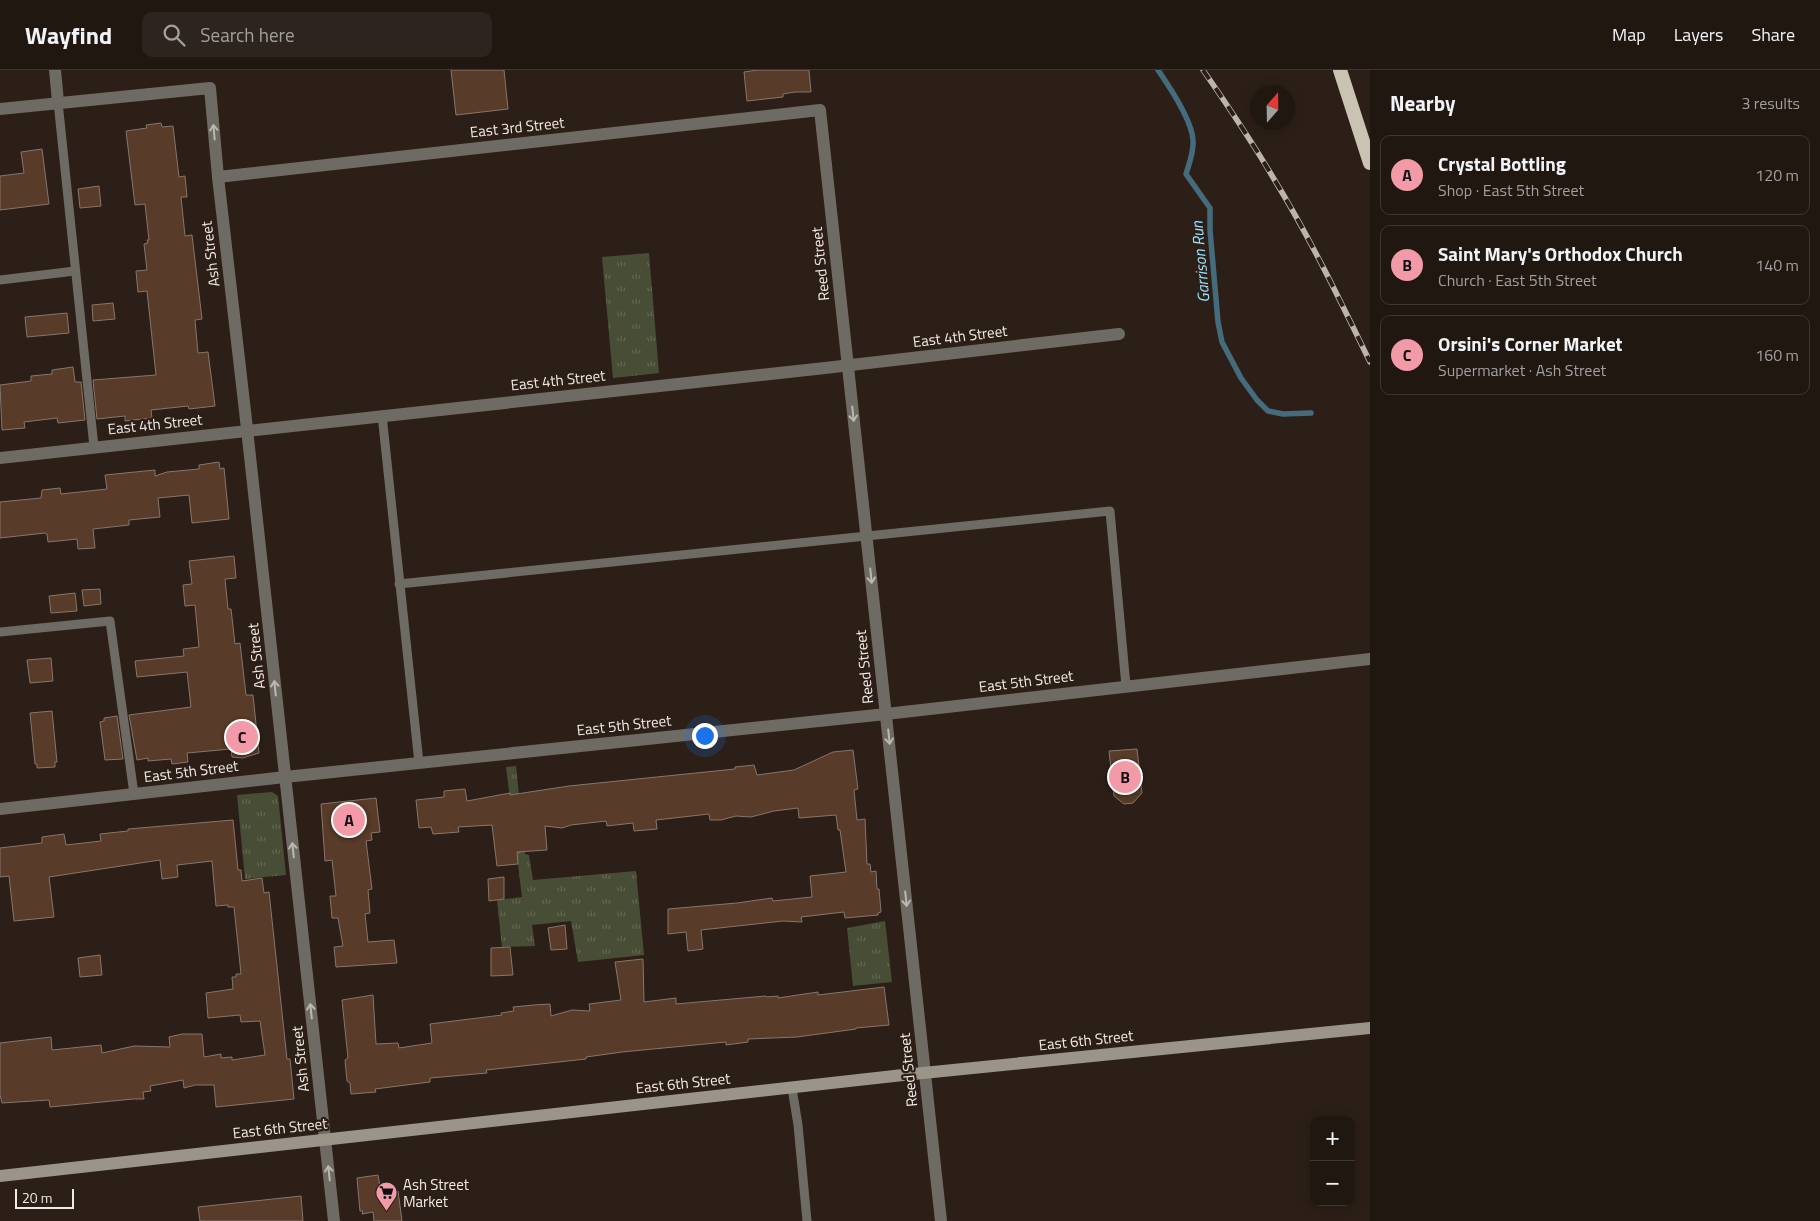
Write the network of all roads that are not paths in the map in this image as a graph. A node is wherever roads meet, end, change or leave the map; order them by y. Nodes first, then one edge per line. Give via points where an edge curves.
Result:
1 (55, 70) edge
2 (1340, 70) edge
3 (58, 102) junction
4 (0, 109) edge
5 (820, 110) joint
6 (1370, 163) edge
7 (218, 177) junction
8 (75, 271) junction
9 (0, 280) edge
10 (1119, 334) dead end
11 (847, 366) junction
12 (382, 415) junction
13 (247, 430) junction
14 (94, 447) junction
15 (0, 458) edge
16 (866, 536) junction
17 (400, 584) junction
18 (0, 632) edge
19 (1370, 659) edge
20 (1126, 686) junction
21 (886, 714) junction
22 (419, 763) junction
23 (285, 777) junction
24 (134, 794) junction
25 (0, 809) edge
26 (1370, 1028) edge
27 (924, 1073) junction
28 (792, 1088) junction
29 (326, 1140) junction
30 (0, 1176) edge
31 (334, 1221) edge
32 (807, 1221) edge
33 (941, 1221) edge

1 - 3 street
2 - 6 highway
3 - 4 street
7 -> 3 street, Ash Street via 210,88
3 - 8 lane
5 - 7 street, East 3rd Street
5 - 11 street, Reed Street
7 - 13 street, Ash Street
8 - 9 lane
8 - 14 lane
10 - 11 street, East 4th Street
11 - 12 street, East 4th Street
11 -> 16 street, Reed Street
12 - 13 street, East 4th Street
12 - 17 lane
13 - 14 street, East 4th Street
23 -> 13 street, Ash Street
14 - 15 street, East 4th Street
16 - 17 lane
16 - 20 lane via 1110,511
16 -> 21 street, Reed Street
17 - 22 lane
18 - 24 lane via 110,621
19 - 20 street, East 5th Street
20 - 21 street, East 5th Street
21 - 22 street, East 5th Street
21 -> 27 street, Reed Street
22 - 23 street, East 5th Street
23 - 24 street, East 5th Street
29 -> 23 street, Ash Street
24 - 25 street, East 5th Street
26 - 27 main road, East 6th Street
27 - 28 main road, East 6th Street
27 - 33 street, Reed Street
28 - 29 main road, East 6th Street
28 - 32 lane
29 - 30 main road, East 6th Street
31 -> 29 street, Ash Street

